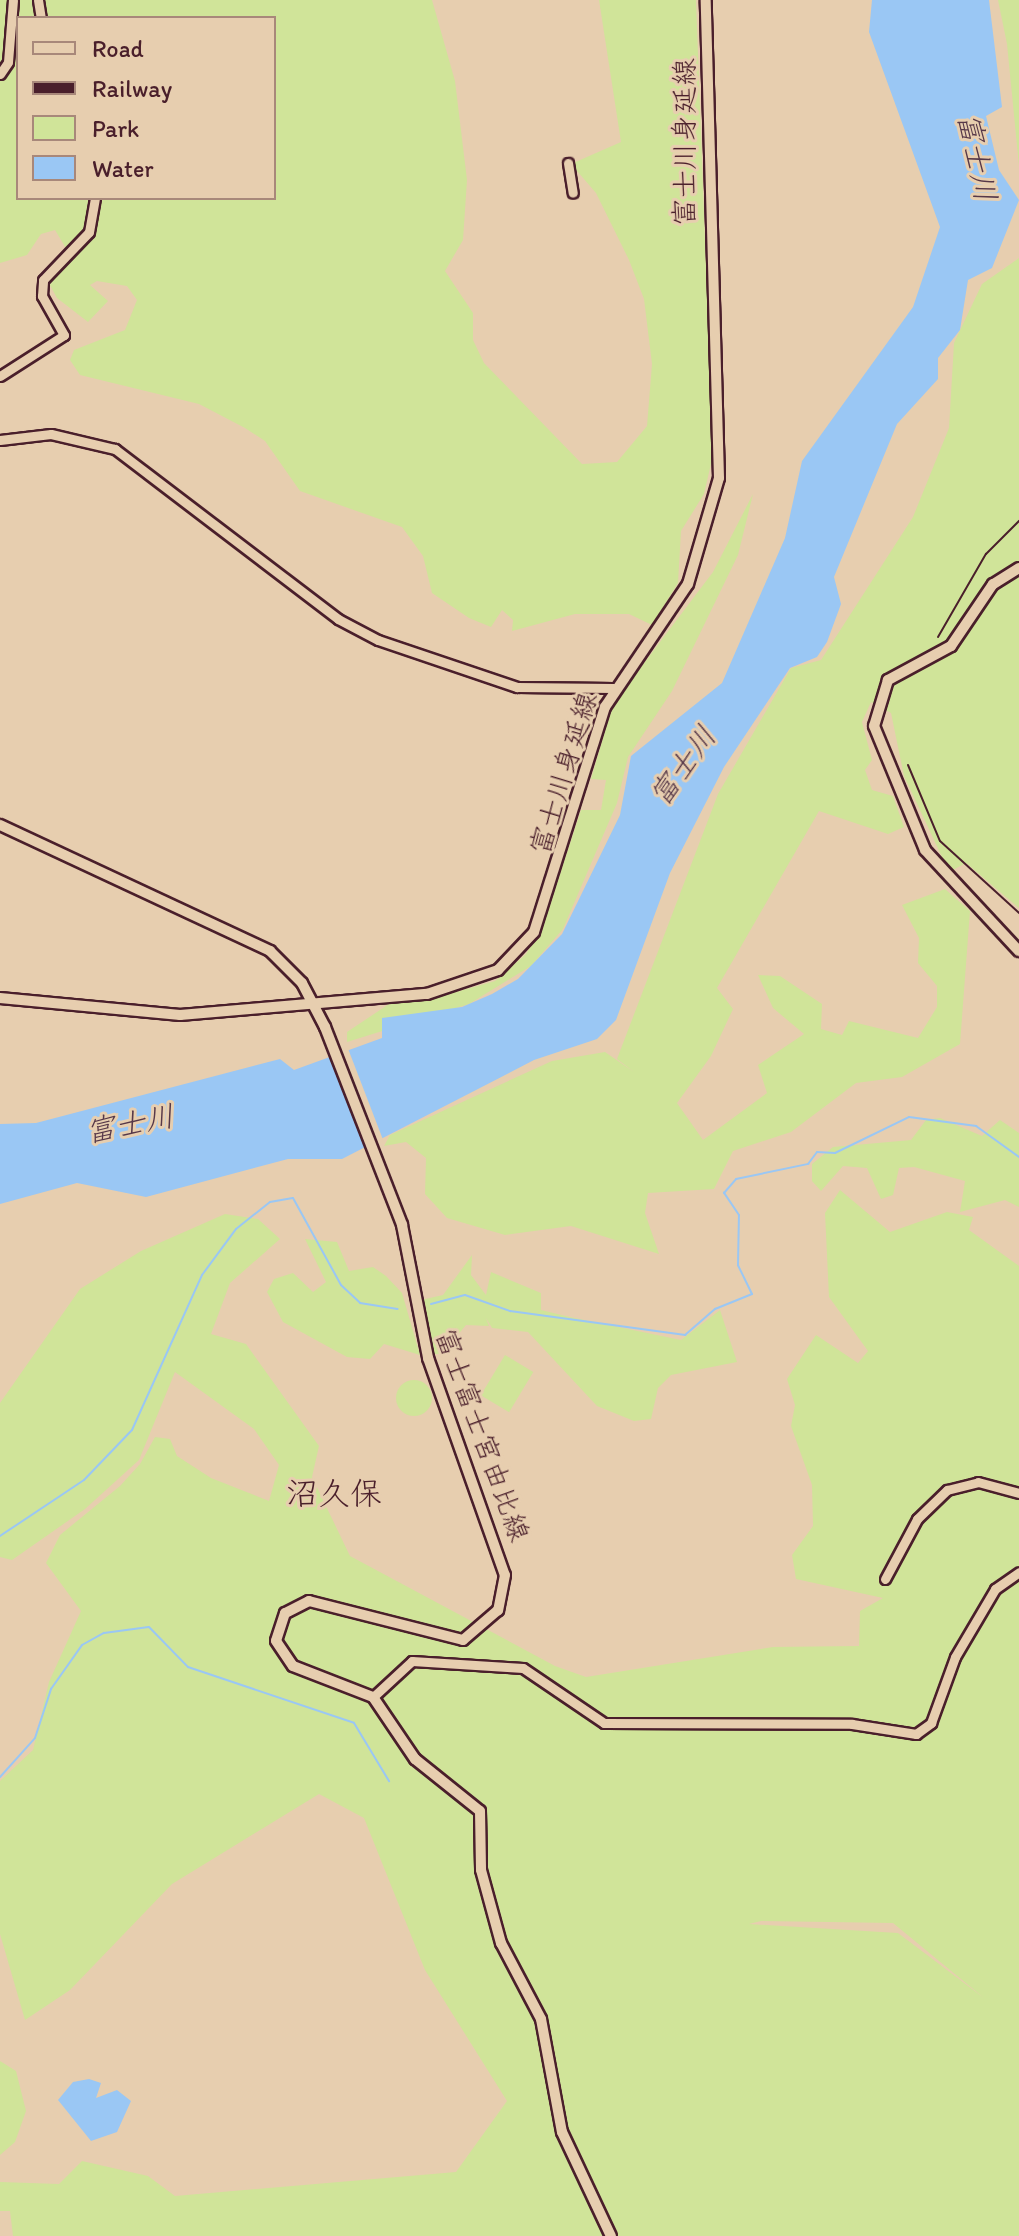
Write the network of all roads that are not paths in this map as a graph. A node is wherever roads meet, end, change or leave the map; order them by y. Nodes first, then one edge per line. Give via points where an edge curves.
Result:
1 (13, 0) edge
2 (706, 0) edge
3 (0, 74) edge
4 (568, 163) dead end
5 (573, 193) dead end
6 (95, 200) edge
7 (0, 376) edge
8 (0, 440) edge
9 (1019, 568) edge
10 (613, 688) junction
11 (0, 825) edge
12 (1019, 951) edge
13 (0, 998) edge
14 (314, 1003) junction
15 (1019, 1493) edge
16 (1019, 1572) edge
17 (885, 1579) dead end
18 (373, 1697) junction
19 (611, 2236) edge

1 - 3 street via 8,62
2 - 10 main road, 富士川身延線 via 719,478 677,605
4 - 5 street
6 - 7 street via 89,232 43,280 42,296 64,335
8 - 10 street via 51,434 115,449 338,619 378,640 517,687
9 - 12 main road via 993,584 951,646 888,680 874,726 925,850
10 - 14 main road, 富士川身延線 via 551,895 523,947 498,970 451,990
11 - 14 main road, 富士富士宮由比線 via 149,900 252,940 287,967
13 - 14 main road, 富士川身延線 via 180,1015
14 - 18 main road, 富士富士宮由比線 via 385,1176 409,1251 428,1358 505,1575 498,1610 478,1634 463,1640 328,1603 298,1603 285,1613 276,1641 283,1660
15 - 17 street via 978,1482 947,1490 917,1519
16 - 18 street via 995,1589 955,1657 931,1723 916,1734 852,1724 604,1723 523,1668 412,1661
18 - 19 main road via 415,1759 484,1819 481,1870 501,1943 541,2019 562,2132

